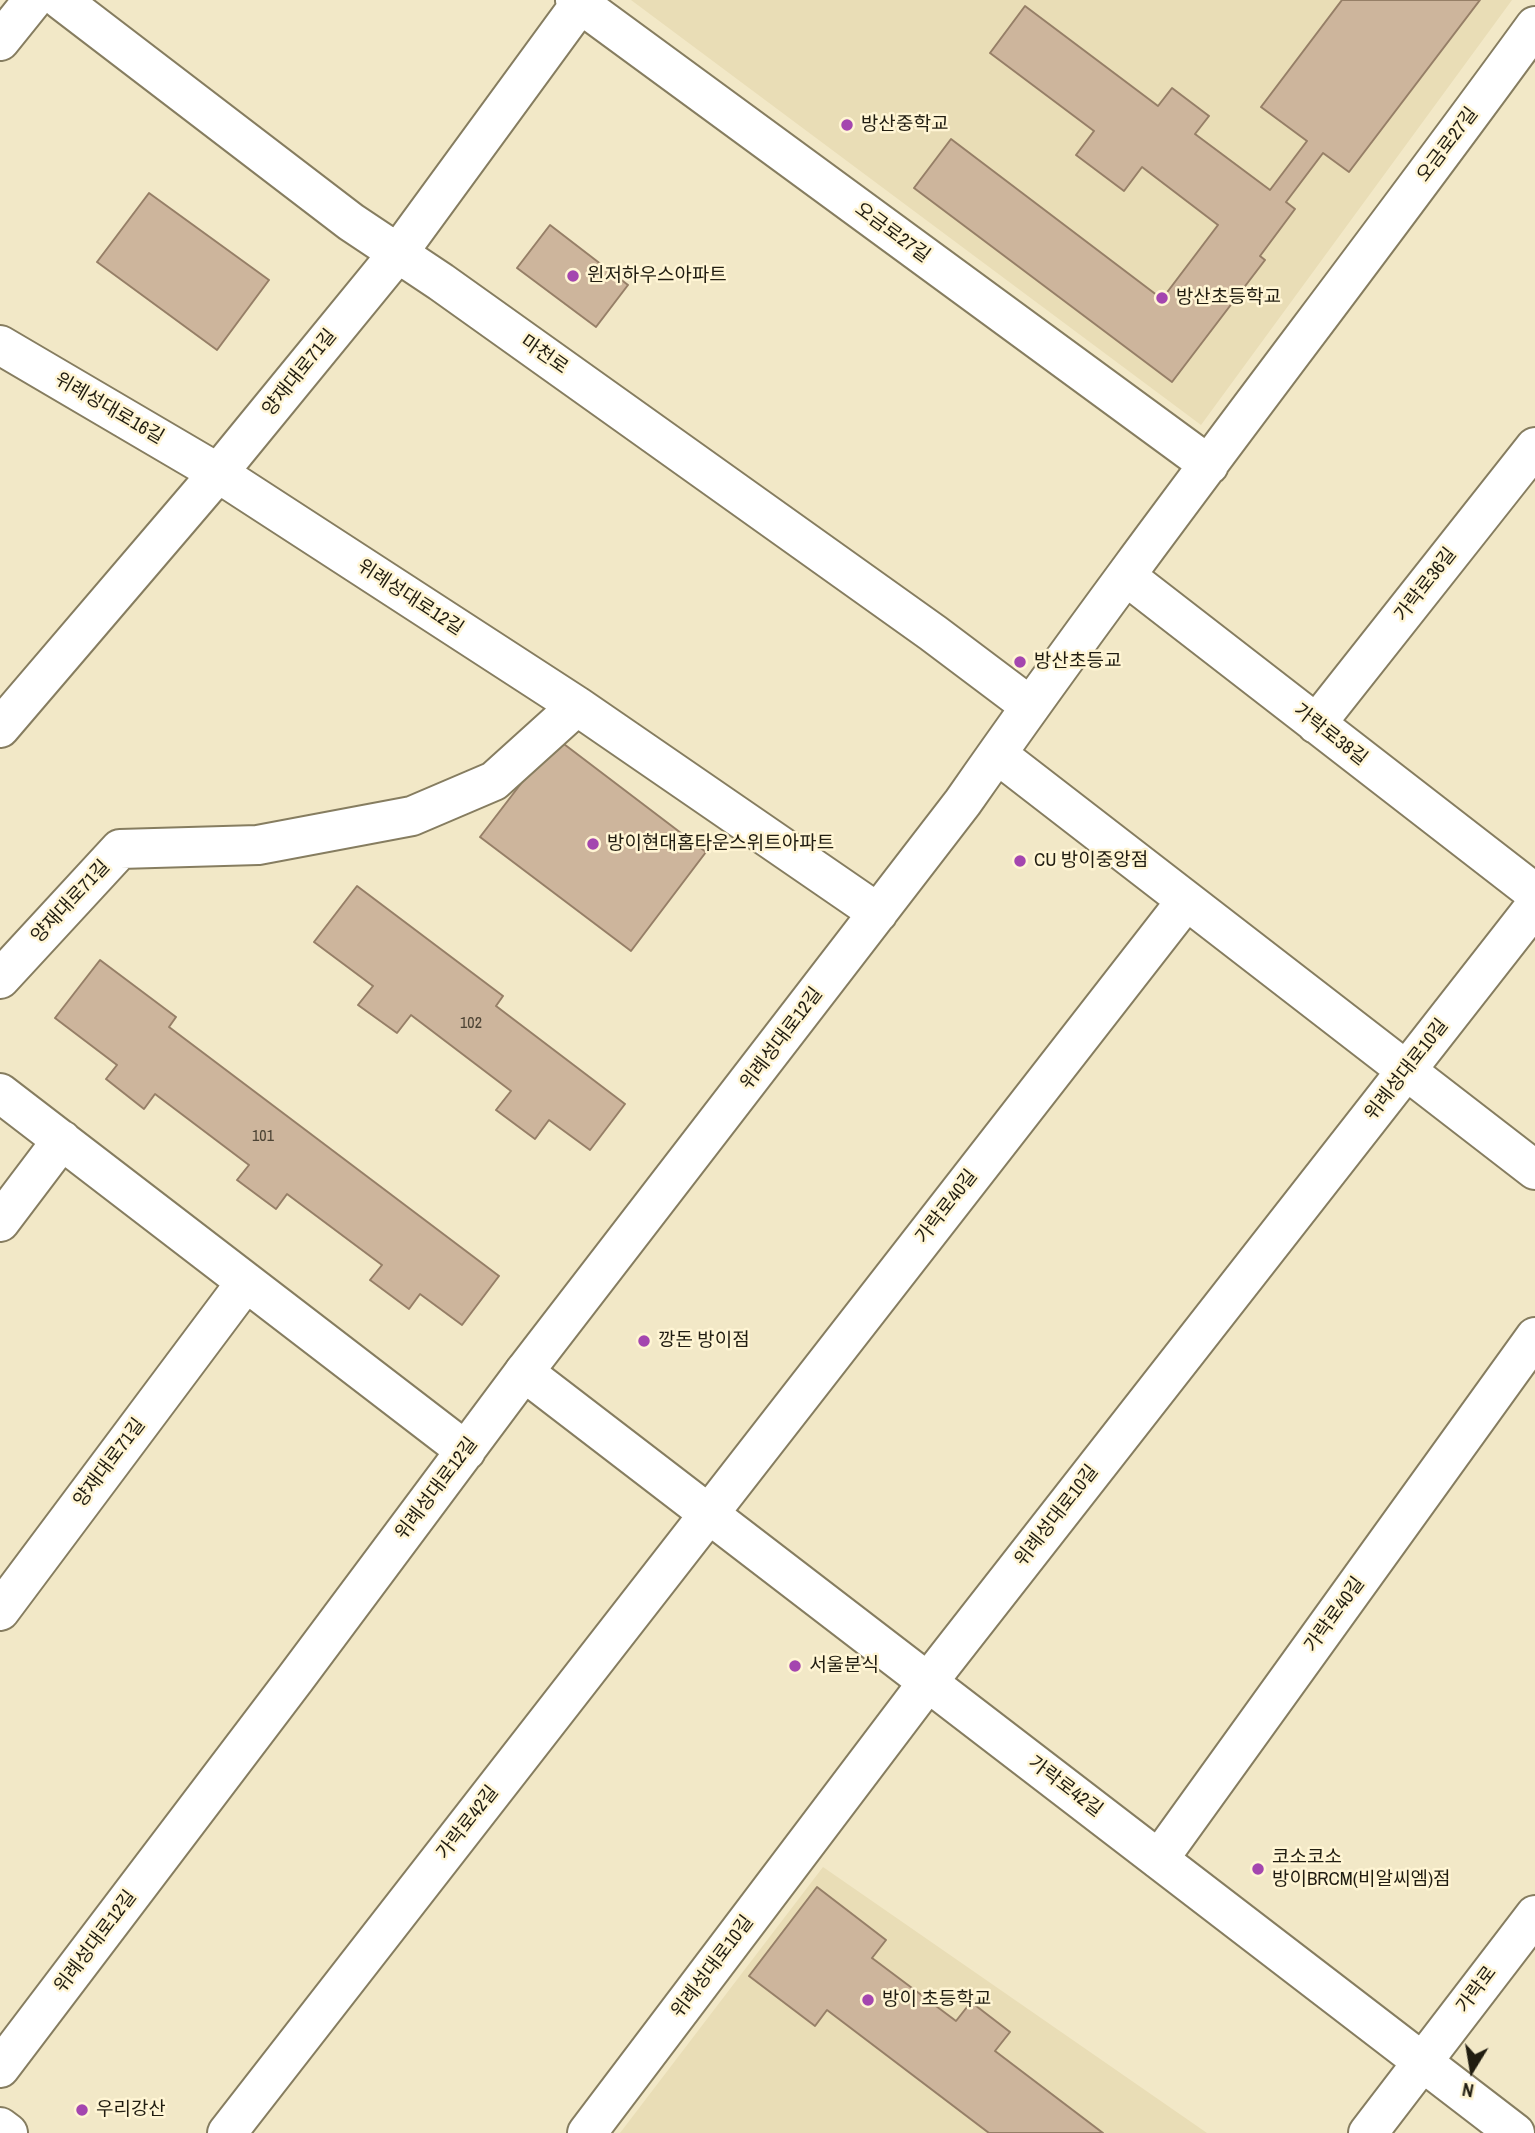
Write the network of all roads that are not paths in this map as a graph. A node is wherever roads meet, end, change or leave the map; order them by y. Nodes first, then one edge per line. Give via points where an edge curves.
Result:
1 (33, 0) edge
2 (61, 0) edge
3 (578, 2) edge
4 (1535, 26) edge
5 (0, 41) edge
6 (398, 253) junction
7 (4, 356) edge
8 (1535, 447) edge
9 (1209, 465) junction
10 (218, 473) junction
11 (1125, 576) junction
12 (577, 706) junction
13 (1030, 706) junction
14 (1316, 724) junction
15 (0, 728) edge
16 (997, 754) junction
17 (1535, 892) edge
18 (1186, 901) junction
19 (1535, 905) edge
20 (878, 913) junction
21 (0, 979) edge
22 (1406, 1070) junction
23 (0, 1093) edge
24 (62, 1140) junction
25 (1535, 1170) edge
26 (0, 1222) edge
27 (246, 1282) junction
28 (1535, 1337) edge
29 (524, 1372) junction
30 (466, 1451) junction
31 (708, 1513) junction
32 (0, 1611) edge
33 (928, 1682) junction
34 (1159, 1859) junction
35 (1535, 1915) edge
36 (1423, 2062) junction
37 (0, 2068) edge
38 (0, 2127) edge
39 (8, 2133) edge
40 (227, 2133) edge
41 (587, 2133) edge
42 (1368, 2133) edge
43 (1515, 2133) edge

1 - 5 street
2 - 6 street, 마천로
3 - 6 street, 양재대로71길
3 - 9 street, 오금로27길
4 - 9 street, 오금로27길
6 - 10 street, 양재대로71길
6 - 13 street, 마천로 via 933,632
7 - 10 street, 위례성대로16길
8 - 14 street, 가락로36길
9 - 11 street, 오금로27길
10 - 12 street, 위례성대로12길
10 - 15 street, 양재대로71길
11 - 13 street, 오금로27길
11 - 14 street, 가락로38길
12 - 20 street, 위례성대로12길
12 - 21 street, 양재대로71길 via 494,780 412,816 258,845 120,849
13 - 16 street, 위례성대로12길
14 - 17 street, 가락로38길
16 - 18 street
16 - 20 street, 위례성대로12길
18 - 22 street
18 - 31 street, 가락로40길
19 - 22 street, 위례성대로10길
20 - 29 street, 위례성대로12길
22 - 25 street
22 - 33 street, 위례성대로10길
23 - 24 street
24 - 26 street
24 - 27 street
27 - 30 street
27 - 32 street, 양재대로71길
28 - 34 street, 가락로40길
29 - 30 street, 위례성대로12길
29 - 31 street, 가락로42길
30 - 37 street, 위례성대로12길
31 - 33 street, 가락로42길
31 - 40 street, 가락로42길
33 - 34 street, 가락로42길
33 - 41 street, 위례성대로10길
34 - 36 street, 가락로42길
35 - 36 street, 가락로
36 - 42 street, 가락로
36 - 43 street, 가락로42길
38 - 39 street

